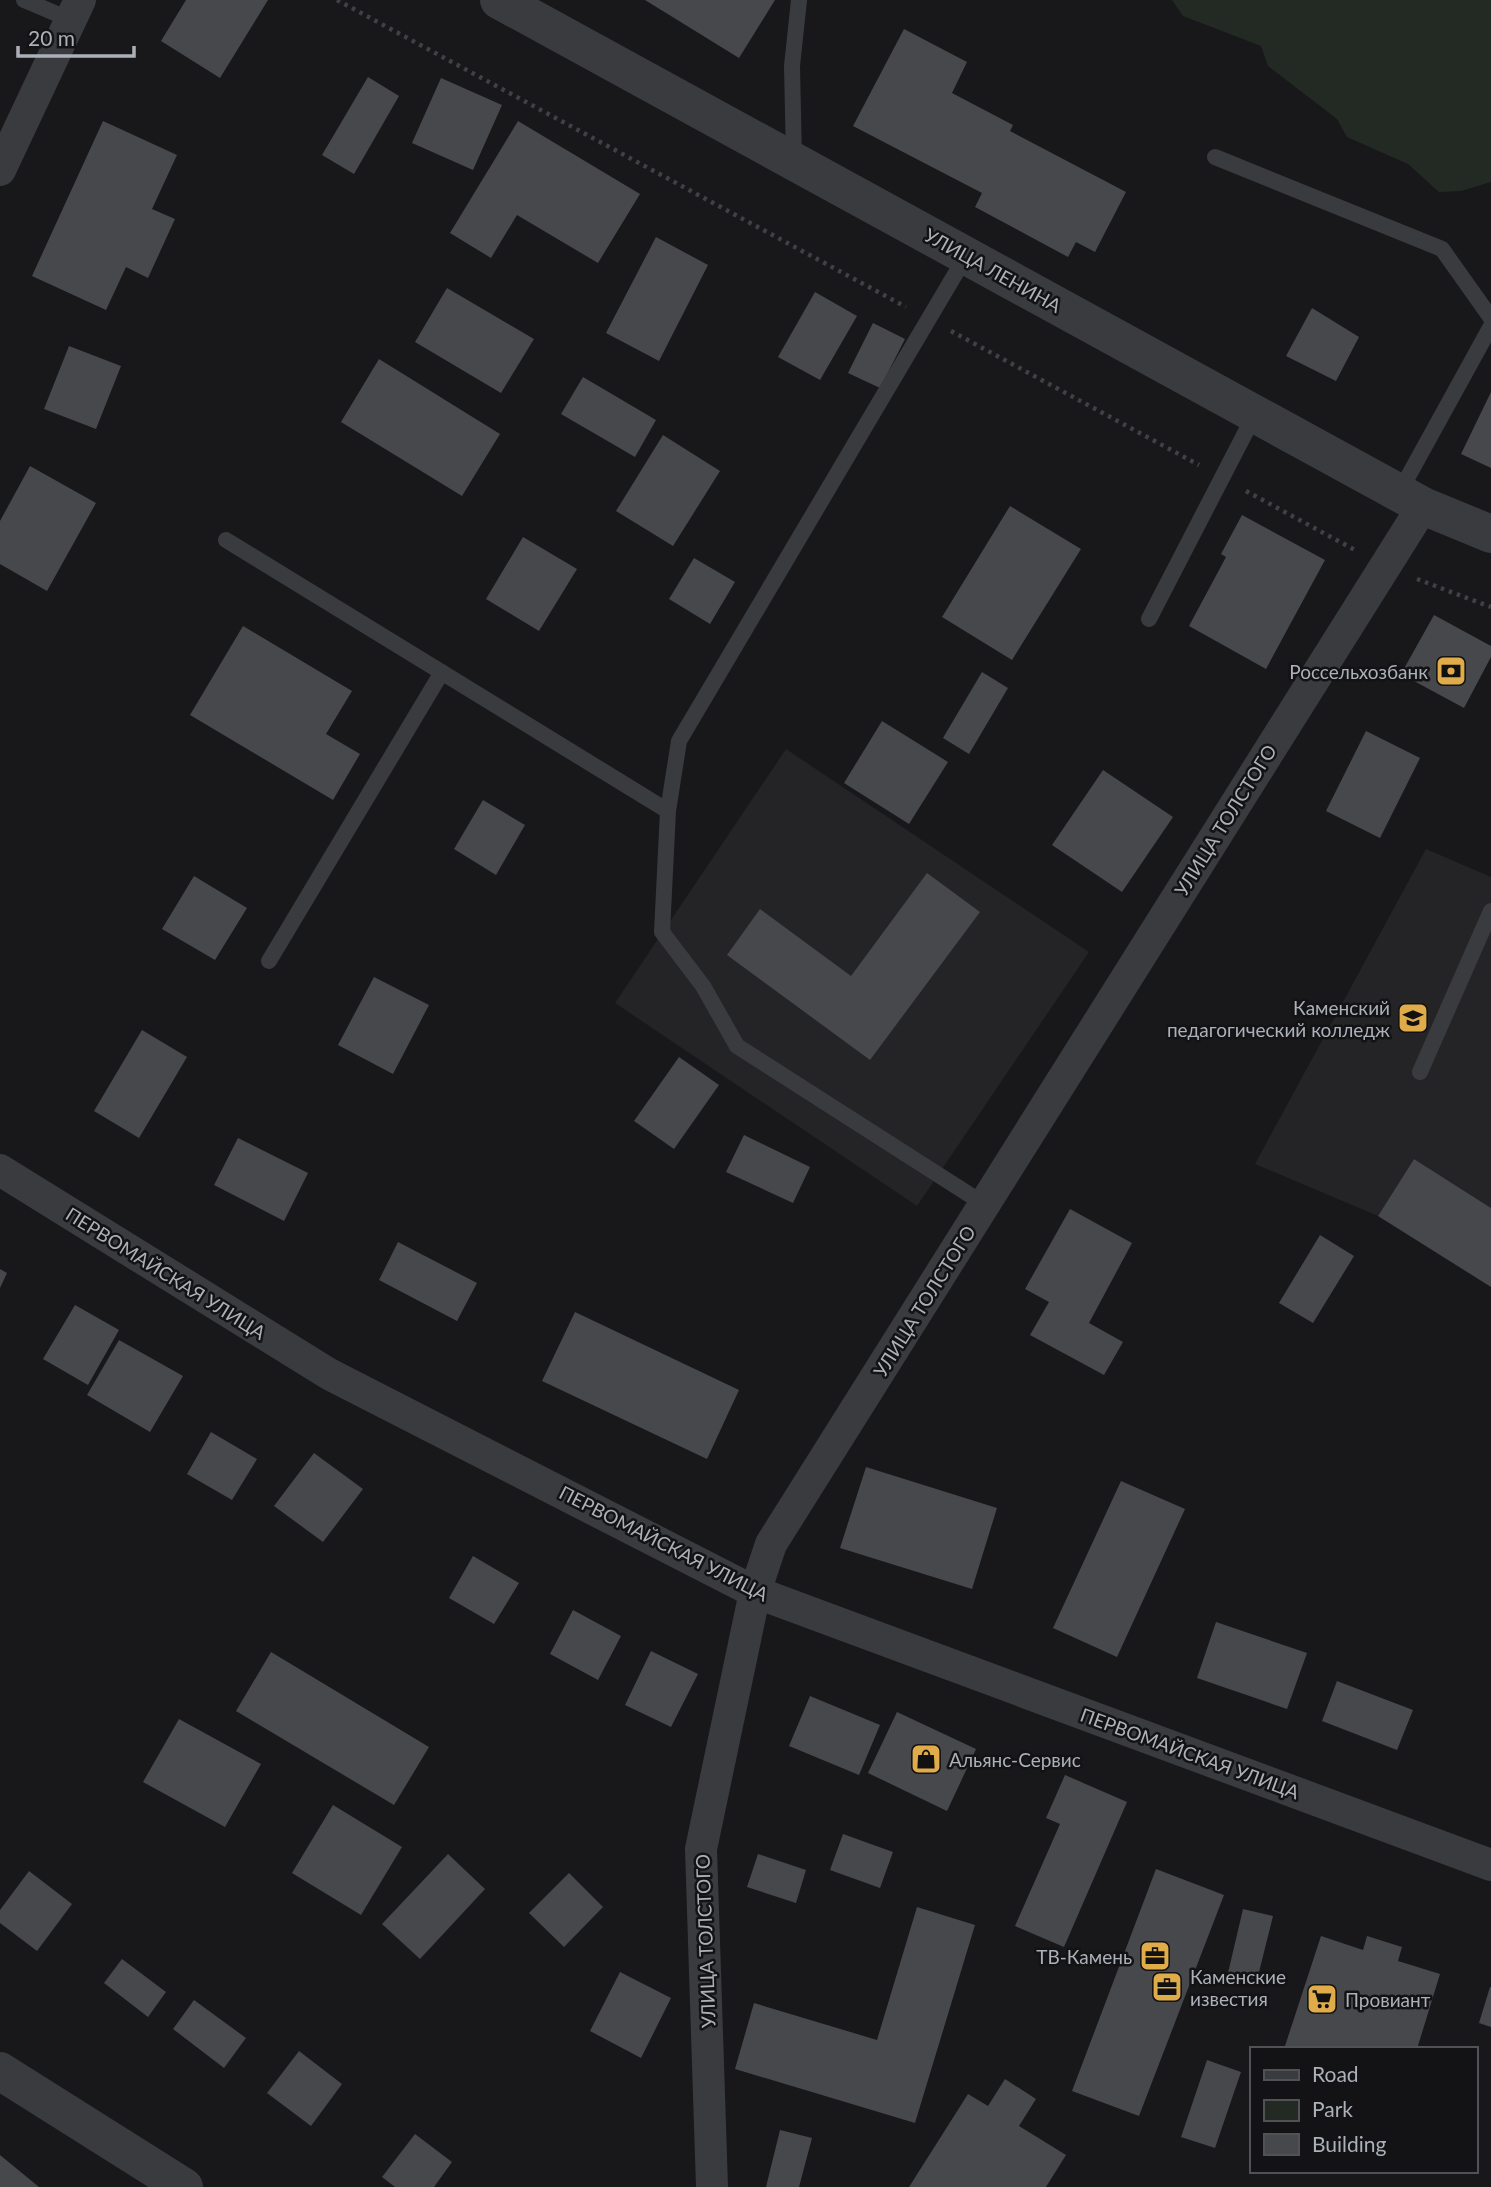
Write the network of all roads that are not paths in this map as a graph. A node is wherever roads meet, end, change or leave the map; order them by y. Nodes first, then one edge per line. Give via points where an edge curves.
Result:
1 (24, 0) edge
2 (799, 0) edge
3 (511, 3) edge
4 (75, 10) edge
5 (1215, 157) dead end
6 (2, 161) edge
7 (794, 162) junction
8 (966, 256) junction
9 (1491, 318) edge
10 (1491, 326) edge
11 (1255, 414) junction
12 (1411, 499) junction
13 (1491, 534) edge
14 (226, 540) dead end
15 (1149, 619) dead end
16 (442, 673) junction
17 (668, 811) junction
18 (1491, 911) edge
19 (269, 961) dead end
20 (1420, 1072) dead end
21 (0, 1170) edge
22 (984, 1204) junction
23 (755, 1592) junction
24 (1491, 1865) edge
25 (0, 2071) edge
26 (184, 2187) edge
27 (712, 2187) edge

1 - 4 lane
2 - 7 lane via 792,65
3 - 7 street, УЛИЦА ЛЕНИНА
4 - 6 street
5 - 9 lane via 1442,249
7 - 8 street, УЛИЦА ЛЕНИНА
8 - 11 street, УЛИЦА ЛЕНИНА
8 - 17 lane via 679,741
10 - 12 lane
11 - 12 street, УЛИЦА ЛЕНИНА
11 - 15 lane
12 - 13 street, УЛИЦА ЛЕНИНА
12 - 22 street, УЛИЦА ТОЛСТОГО
14 - 16 lane
16 - 17 lane
16 - 19 lane
17 - 22 lane via 662,932 703,986 737,1045
18 - 20 lane
21 - 23 street, ПЕРВОМАЙСКАЯ УЛИЦА via 329,1374
22 - 23 street, УЛИЦА ТОЛСТОГО via 771,1544
23 - 24 street, ПЕРВОМАЙСКАЯ УЛИЦА
23 - 27 street, УЛИЦА ТОЛСТОГО via 701,1849
25 - 26 street

